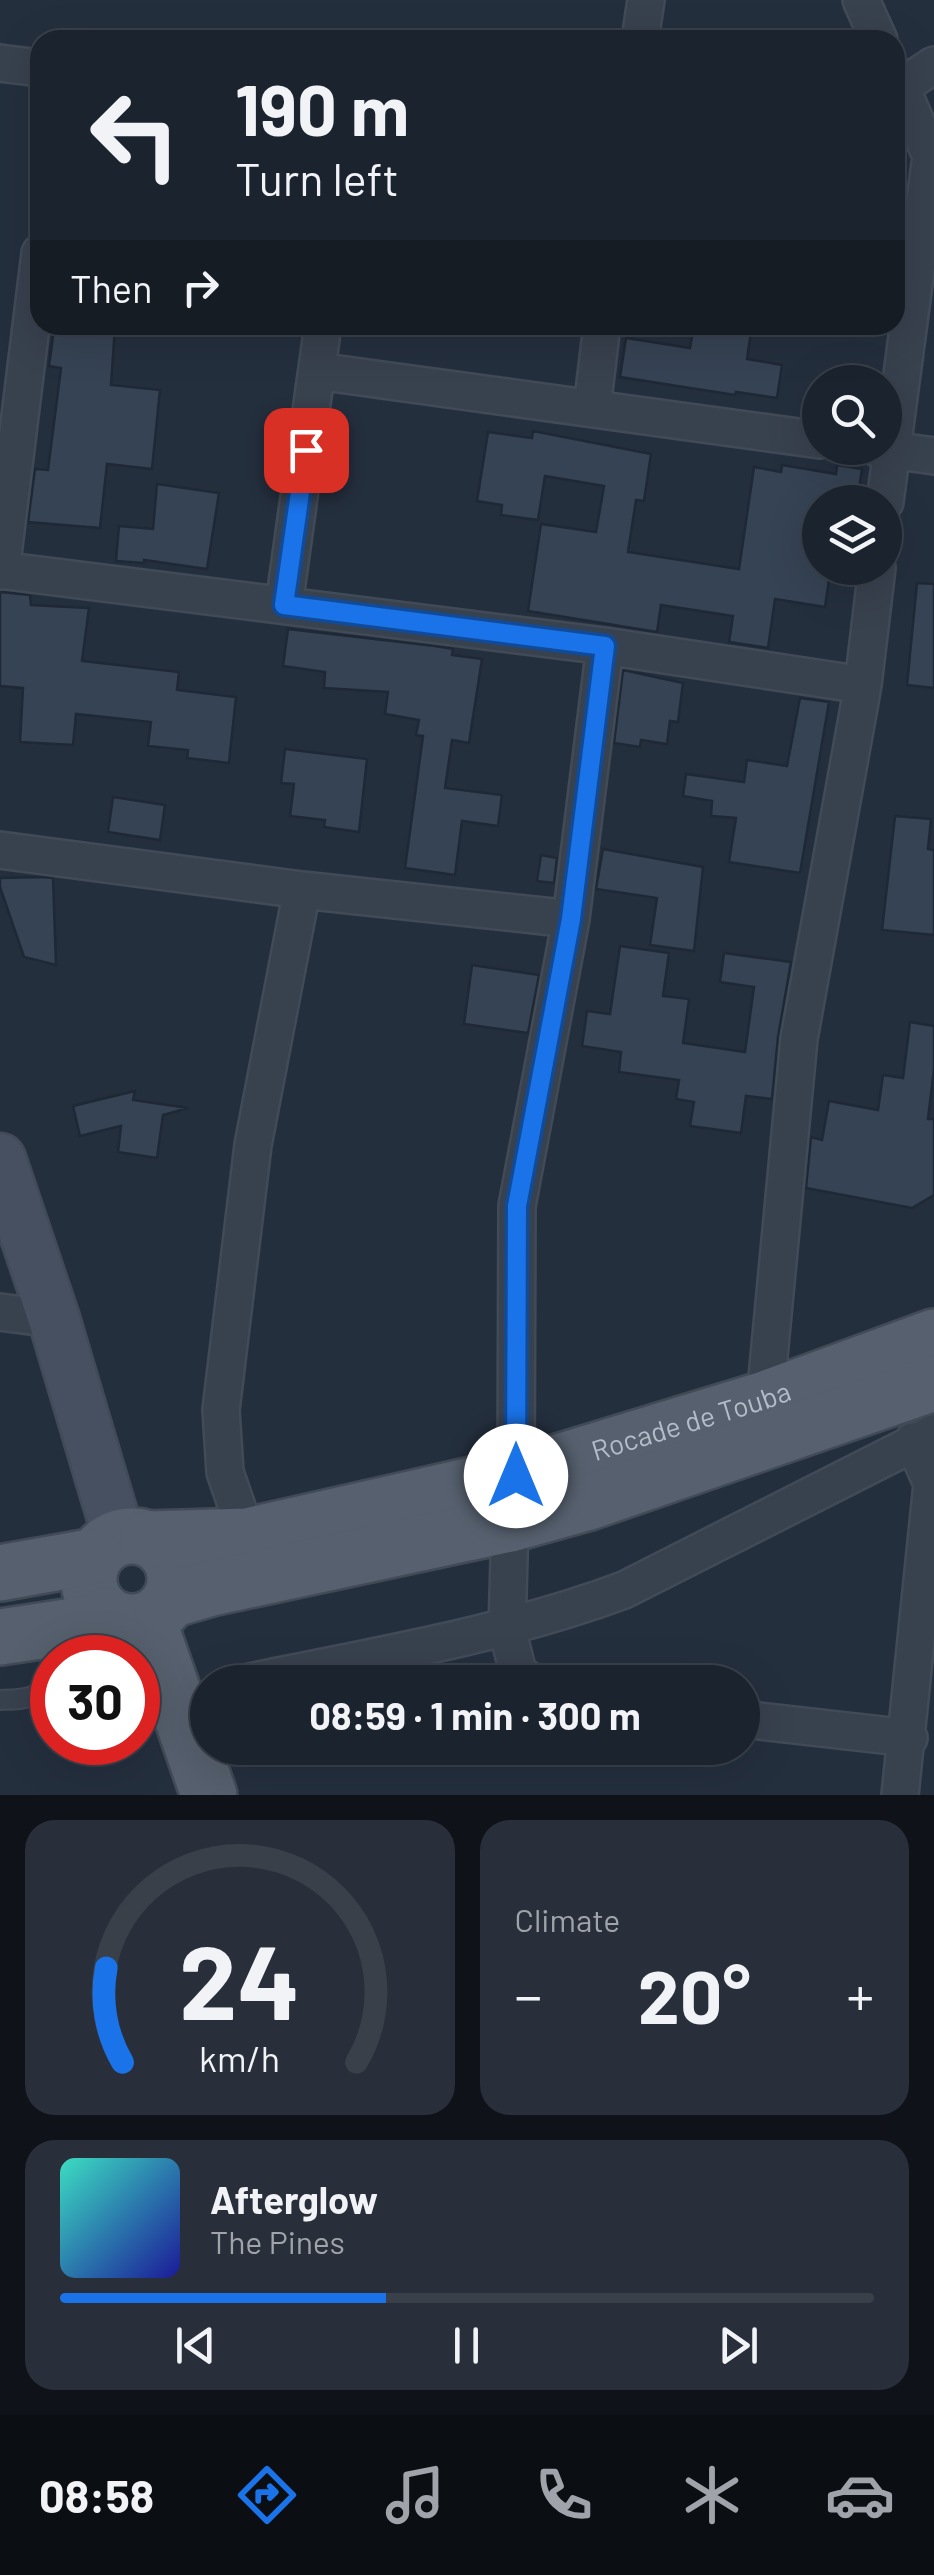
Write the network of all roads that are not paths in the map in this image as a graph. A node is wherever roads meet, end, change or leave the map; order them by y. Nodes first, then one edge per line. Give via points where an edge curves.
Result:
1 (646, 0) edge
2 (861, 0) edge
3 (642, 30) edge
4 (875, 30) edge
5 (0, 63) edge
6 (934, 66) edge
7 (30, 67) edge
8 (905, 77) edge
9 (905, 96) edge
10 (932, 160) edge
11 (905, 322) edge
12 (30, 332) edge
13 (322, 335) edge
14 (601, 335) edge
15 (903, 335) edge
16 (898, 365) edge
17 (317, 372) junction
18 (592, 408) junction
19 (802, 437) edge
20 (902, 451) edge
21 (934, 456) edge
22 (0, 570) edge
23 (875, 585) edge
24 (284, 605) junction
25 (605, 646) junction
26 (863, 685) junction
27 (0, 850) edge
28 (302, 890) junction
29 (571, 919) junction
30 (0, 1159) edge
31 (0, 1312) edge
32 (54, 1319) junction
33 (934, 1337) edge
34 (934, 1383) edge
35 (766, 1399) junction
36 (924, 1437) edge
37 (513, 1500) junction
38 (247, 1536) junction
39 (121, 1544) junction
40 (0, 1573) edge
41 (119, 1621) junction
42 (507, 1629) junction
43 (0, 1637) edge
44 (332, 1665) edge
45 (516, 1665) edge
46 (190, 1693) edge
47 (30, 1699) edge
48 (0, 1700) edge
49 (760, 1721) edge
50 (908, 1738) junction
51 (204, 1765) edge
52 (209, 1795) edge
53 (900, 1795) edge

1 - 3 street
2 - 4 street
5 - 7 street
6 - 8 street
9 - 10 street
10 - 11 street
12 - 22 street
13 - 17 street
14 - 18 street
15 - 16 street
17 - 18 street
17 - 24 street
18 - 19 street
20 - 21 street
22 - 24 street
23 - 26 street
24 - 25 street
25 - 26 street
25 - 29 street
26 - 35 street via 799,1038
27 - 28 street
28 - 29 street
28 - 38 street via 253,1146 221,1410 225,1472
29 - 37 street via 517,1206
30 - 32 main road
31 - 32 street
32 - 39 main road
33 - 35 main road, Rocade de Touba
34 - 37 main road, Rocade de Touba via 590,1502
35 - 37 main road, Rocade de Touba
36 - 42 street via 624,1590
36 - 50 street via 932,1484
37 - 38 main road, Rocade de Touba
37 - 41 main road, Rocade de Touba
37 - 42 street
38 - 39 main road, Rocade de Touba
39 - 40 main road, Rocade de Touba
39 - 41 main road via 89,1571 96,1603
39 - 41 main road via 160,1547 170,1558 174,1586
41 - 43 main road, Rocade de Touba
41 - 46 main road
42 - 44 street
42 - 45 street
47 - 48 lane
49 - 50 street
50 - 53 street
51 - 52 main road

